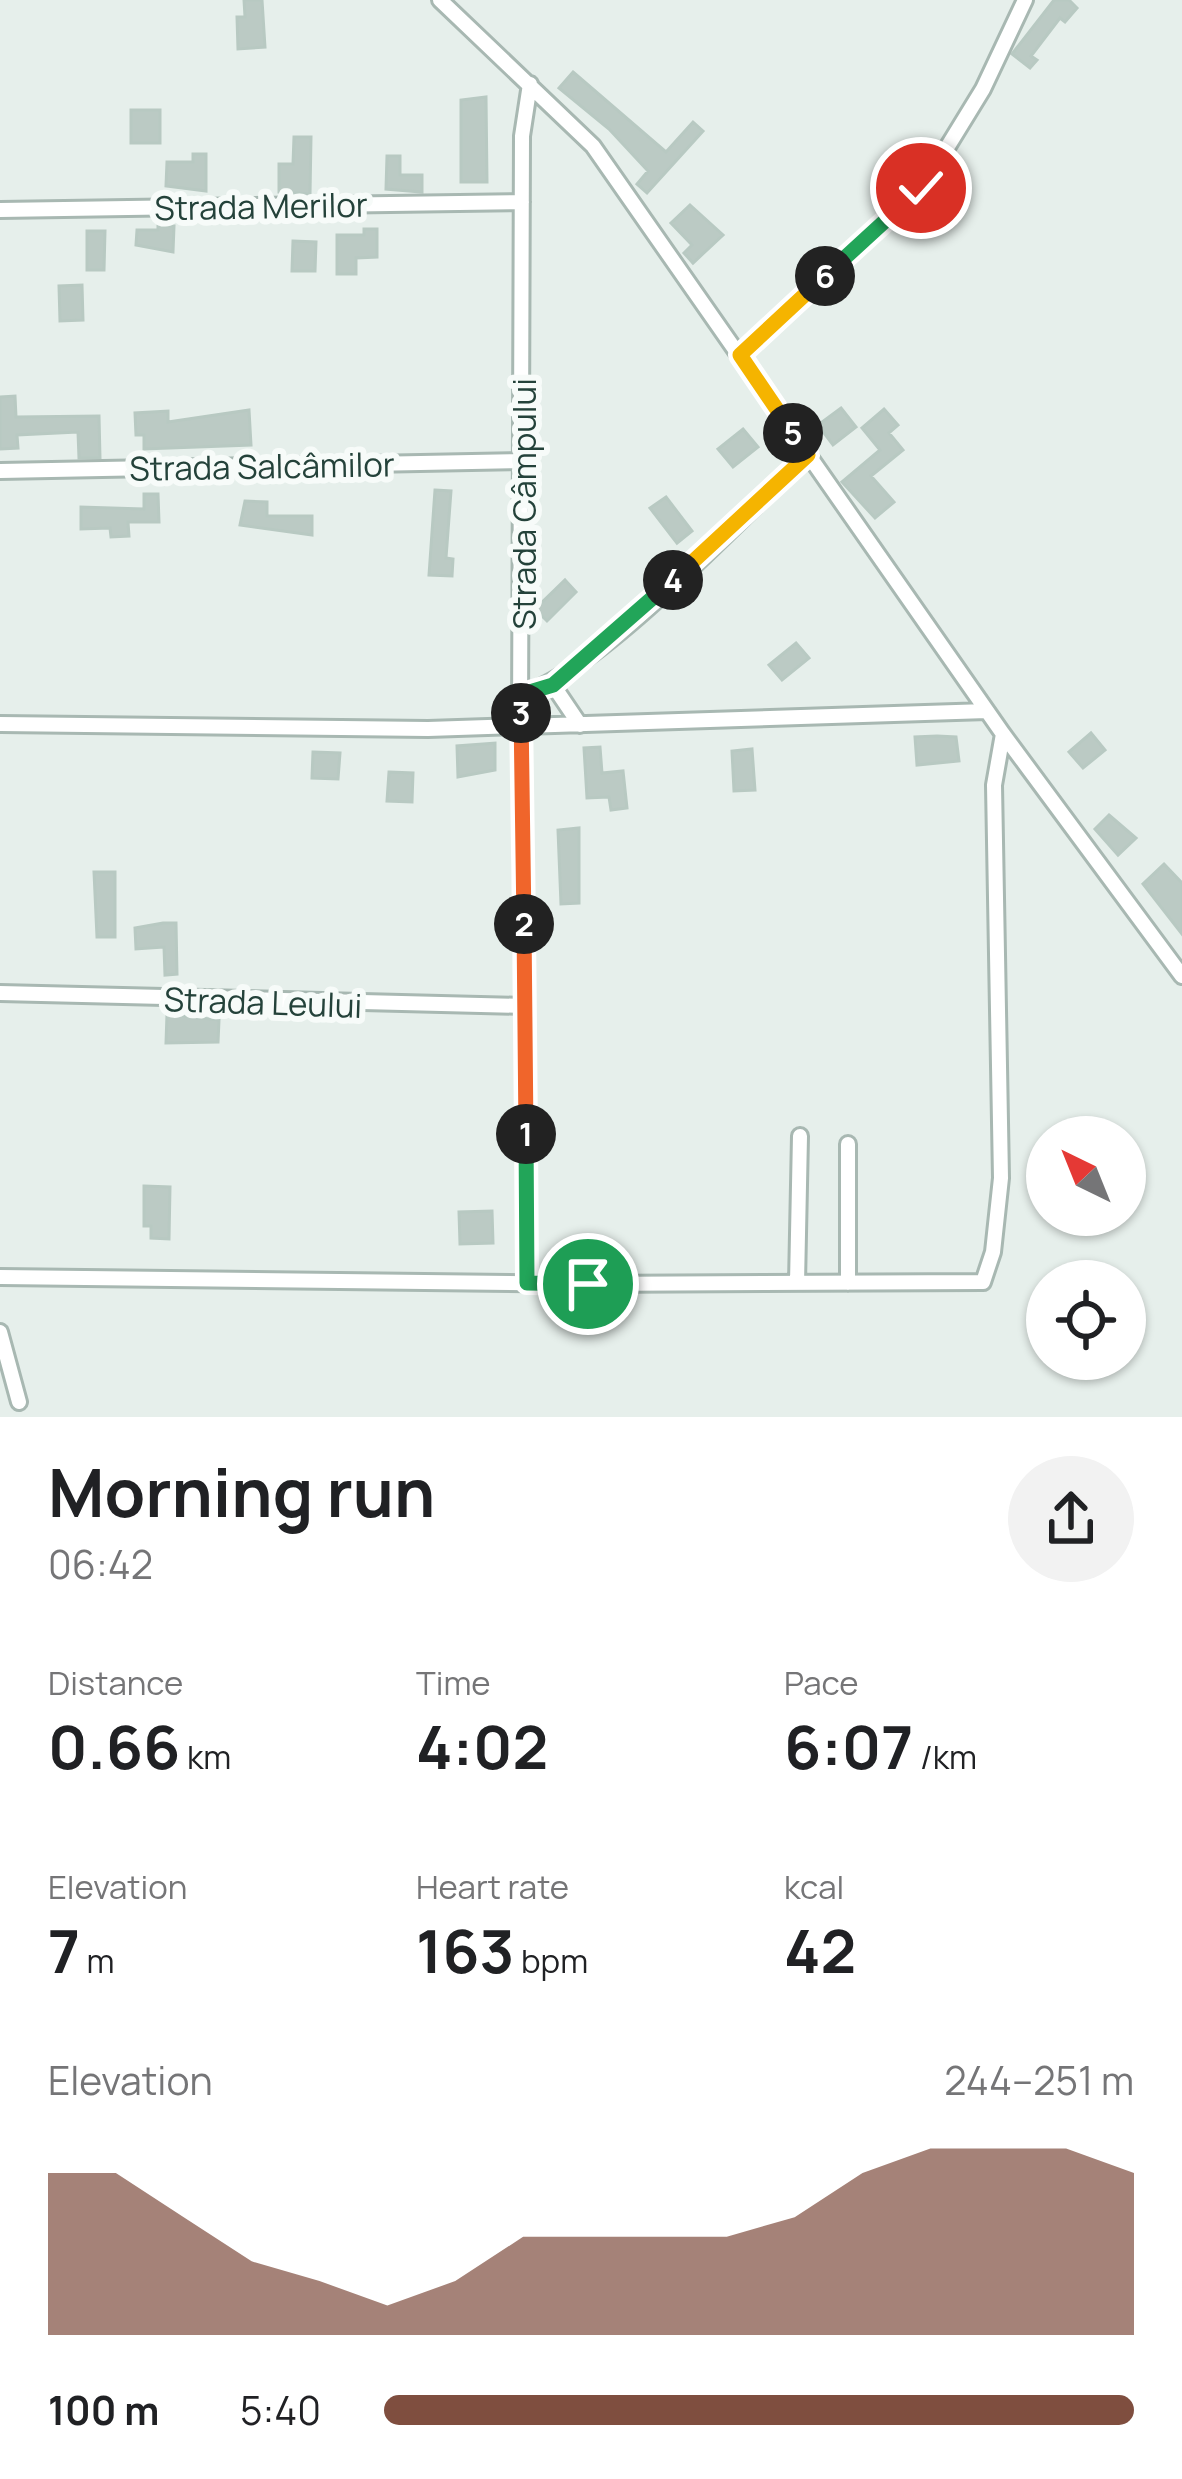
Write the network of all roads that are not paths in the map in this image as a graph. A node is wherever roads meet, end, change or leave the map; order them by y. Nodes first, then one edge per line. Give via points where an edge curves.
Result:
1 (440, 0) edge
2 (1025, 0) edge
3 (530, 85) junction
4 (522, 202) junction
5 (0, 210) edge
6 (740, 355) junction
7 (808, 455) junction
8 (524, 461) junction
9 (0, 471) edge
10 (553, 685) junction
11 (523, 694) junction
12 (987, 711) junction
13 (0, 724) edge
14 (520, 725) junction
15 (580, 725) junction
16 (1003, 734) junction
17 (1182, 976) edge
18 (0, 993) edge
19 (525, 1006) junction
20 (800, 1136) dead end
21 (848, 1144) dead end
22 (0, 1276) edge
23 (848, 1282) junction
24 (527, 1283) junction
25 (797, 1283) junction
26 (0, 1332) edge
27 (19, 1402) dead end

1 - 3 street
2 - 6 street via 983,89 921,188
3 - 4 street, Strada Câmpului
3 - 6 street via 593,146
4 - 5 street, Strada Merilor
4 - 8 street, Strada Câmpului
6 - 7 street
7 - 10 street
7 - 12 street
8 - 9 street, Strada Salcâmilor
8 - 11 street, Strada Câmpului
10 - 11 street
10 - 15 street
11 - 14 street, Strada Câmpului
12 - 15 street
12 - 16 street
13 - 14 street
14 - 15 street
14 - 19 street, Strada Câmpului
16 - 17 street
16 - 23 street via 994,785 1001,1178 993,1252 978,1284
18 - 19 street, Strada Leului
19 - 24 street, Strada Câmpului
20 - 25 street
21 - 23 street
22 - 24 street
23 - 25 street
24 - 25 street
26 - 27 street

